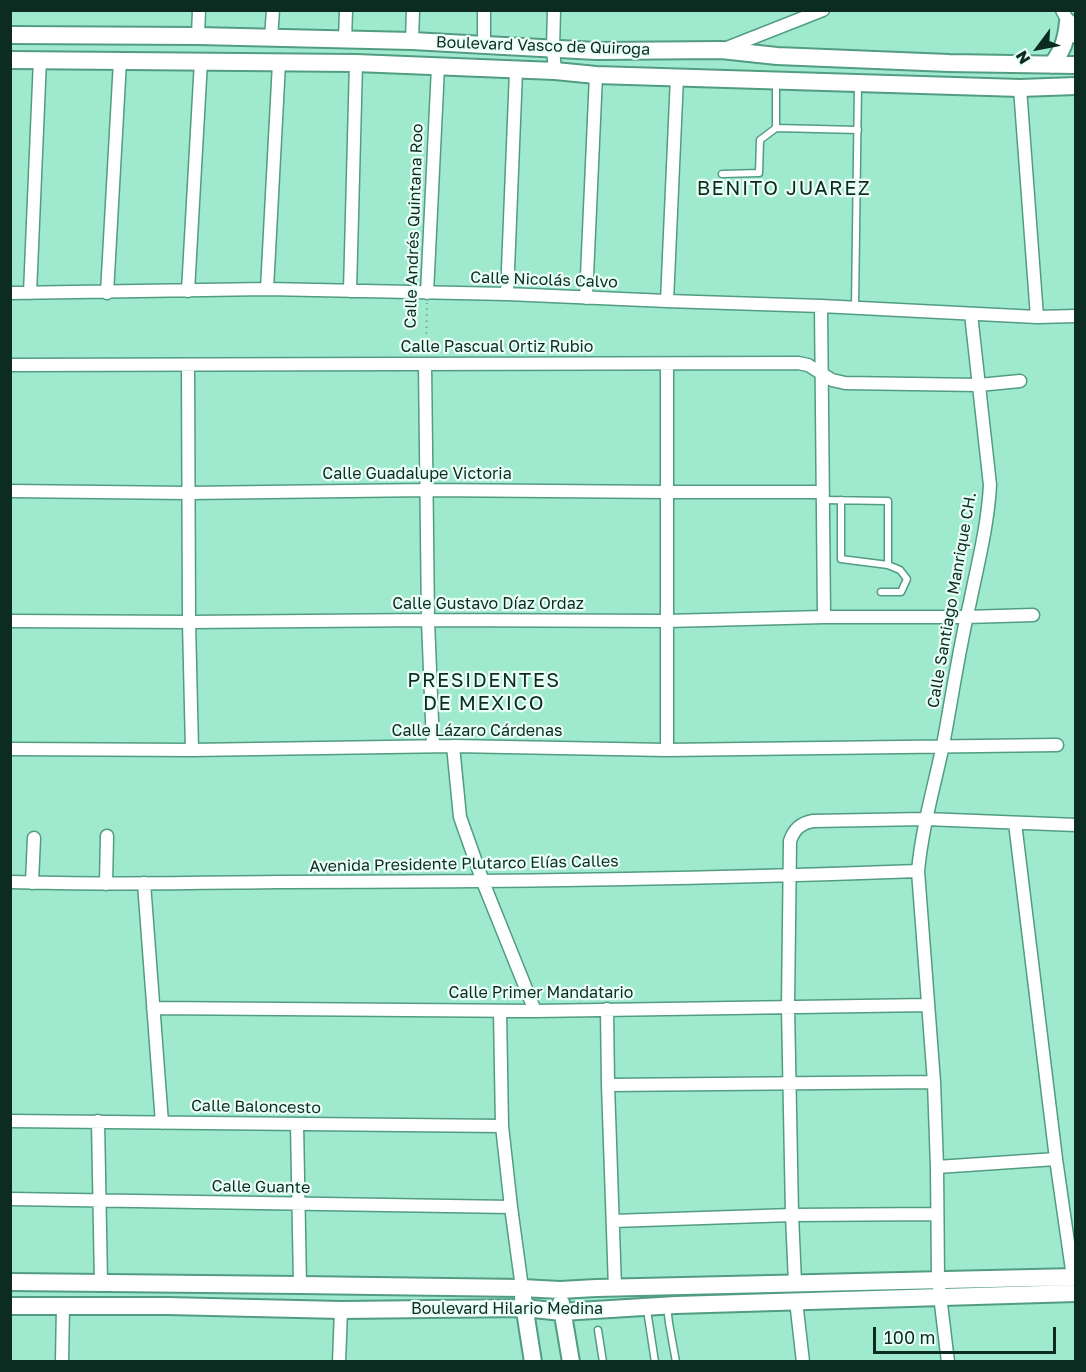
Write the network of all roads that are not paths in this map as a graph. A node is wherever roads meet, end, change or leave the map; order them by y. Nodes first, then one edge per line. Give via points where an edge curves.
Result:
1 (199, 10) edge
2 (273, 10) edge
3 (346, 10) edge
4 (413, 10) edge
5 (484, 10) edge
6 (554, 10) edge
7 (824, 10) edge
8 (1065, 16) edge
9 (10, 35) edge
10 (198, 36) junction
11 (272, 38) junction
12 (1076, 38) edge
13 (345, 40) junction
14 (412, 41) junction
15 (484, 44) junction
16 (553, 49) junction
17 (721, 50) junction
18 (40, 59) junction
19 (10, 60) edge
20 (120, 61) junction
21 (201, 61) junction
22 (279, 63) junction
23 (356, 63) junction
24 (1052, 65) junction
25 (1076, 65) edge
26 (438, 67) junction
27 (516, 71) junction
28 (555, 71) junction
29 (596, 75) junction
30 (677, 77) junction
31 (776, 81) junction
32 (858, 84) junction
33 (1076, 86) edge
34 (1020, 88) junction
35 (776, 128) junction
36 (858, 130) junction
37 (722, 174) dead end
38 (267, 289) junction
39 (188, 291) junction
40 (350, 291) junction
41 (30, 293) junction
42 (107, 293) junction
43 (427, 293) junction
44 (10, 294) edge
45 (507, 294) junction
46 (586, 298) junction
47 (667, 302) junction
48 (821, 306) junction
49 (855, 308) junction
50 (971, 314) junction
51 (1076, 316) edge
52 (1038, 317) junction
53 (425, 364) junction
54 (667, 364) junction
55 (10, 365) edge
56 (188, 365) junction
57 (822, 375) junction
58 (1020, 381) dead end
59 (979, 385) junction
60 (428, 490) junction
61 (10, 492) edge
62 (667, 492) junction
63 (188, 493) junction
64 (823, 496) junction
65 (841, 501) junction
66 (888, 565) junction
67 (881, 592) dead end
68 (1033, 615) dead end
69 (824, 617) junction
70 (966, 617) junction
71 (10, 621) edge
72 (428, 621) junction
73 (667, 621) junction
74 (189, 622) junction
75 (1057, 745) dead end
76 (433, 746) junction
77 (453, 746) junction
78 (942, 747) junction
79 (10, 749) edge
80 (192, 750) junction
81 (667, 750) junction
82 (925, 819) junction
83 (1016, 823) junction
84 (1076, 825) edge
85 (107, 836) dead end
86 (34, 838) dead end
87 (918, 871) junction
88 (790, 876) junction
89 (10, 882) edge
90 (483, 882) junction
91 (32, 883) junction
92 (144, 883) junction
93 (105, 884) junction
94 (928, 1005) junction
95 (788, 1007) junction
96 (153, 1008) junction
97 (607, 1009) junction
98 (500, 1011) junction
99 (536, 1011) junction
100 (934, 1082) junction
101 (789, 1083) junction
102 (608, 1085) junction
103 (10, 1121) edge
104 (98, 1121) junction
105 (162, 1123) junction
106 (297, 1124) junction
107 (502, 1126) junction
108 (1056, 1159) junction
109 (937, 1167) junction
110 (10, 1199) edge
111 (99, 1201) junction
112 (297, 1205) junction
113 (511, 1207) junction
114 (937, 1214) junction
115 (792, 1215) junction
116 (613, 1221) junction
117 (10, 1282) edge
118 (1075, 1282) edge
119 (101, 1283) junction
120 (795, 1283) junction
121 (300, 1285) junction
122 (939, 1287) junction
123 (522, 1288) junction
124 (615, 1288) junction
125 (560, 1290) junction
126 (796, 1301) junction
127 (667, 1305) junction
128 (10, 1306) edge
129 (63, 1306) junction
130 (646, 1306) junction
131 (524, 1308) junction
132 (341, 1310) junction
133 (562, 1312) junction
134 (598, 1330) dead end
135 (62, 1362) edge
136 (339, 1362) edge
137 (533, 1362) edge
138 (571, 1362) edge
139 (603, 1362) edge
140 (655, 1362) edge
141 (676, 1362) edge
142 (803, 1362) edge
143 (948, 1362) edge

1 - 10 street
2 - 11 street
3 - 13 street
4 - 14 street
5 - 15 street
6 - 16 street
7 - 17 street
8 - 12 street
8 - 24 street via 1064,46
9 - 10 street, Boulevard Vasco de Quiroga
10 - 11 street, Boulevard Vasco de Quiroga
11 - 13 street, Boulevard Vasco de Quiroga
13 - 14 street, Boulevard Vasco de Quiroga
14 - 15 street, Boulevard Vasco de Quiroga
15 - 16 street, Boulevard Vasco de Quiroga
16 - 17 street, Boulevard Vasco de Quiroga
16 - 28 street
17 - 24 street, Boulevard Vasco de Quiroga via 777,56
18 - 19 street, Boulevard Vasco de Quiroga
18 - 20 street, Boulevard Vasco de Quiroga
18 - 41 street
20 - 21 street, Boulevard Vasco de Quiroga
20 - 42 street
21 - 22 street, Boulevard Vasco de Quiroga
21 - 39 street
22 - 23 street, Boulevard Vasco de Quiroga
22 - 38 street
23 - 26 street, Boulevard Vasco de Quiroga
23 - 40 street
24 - 25 street, Boulevard Vasco de Quiroga
26 - 27 street, Boulevard Vasco de Quiroga
26 - 43 street, Calle Andrés Quintana Roo
27 - 28 street, Boulevard Vasco de Quiroga
27 - 45 street
28 - 29 street, Boulevard Vasco de Quiroga
29 - 30 street, Boulevard Vasco de Quiroga
29 - 46 street
30 - 31 street, Boulevard Vasco de Quiroga
30 - 47 street
31 - 32 street, Boulevard Vasco de Quiroga
31 - 35 lane
32 - 34 street, Boulevard Vasco de Quiroga
32 - 36 lane
33 - 34 street, Boulevard Vasco de Quiroga
34 - 52 street
35 - 36 lane
35 - 37 lane via 760,140 759,173
36 - 49 lane
38 - 39 street, Calle Nicolás Calvo
38 - 40 street, Calle Nicolás Calvo
39 - 42 street, Calle Nicolás Calvo
40 - 43 street, Calle Nicolás Calvo
41 - 42 street, Calle Nicolás Calvo
41 - 44 street, Calle Nicolás Calvo
43 - 45 street, Calle Nicolás Calvo
45 - 46 street, Calle Nicolás Calvo
46 - 47 street, Calle Nicolás Calvo
47 - 48 street, Calle Nicolás Calvo
48 - 49 street, Calle Nicolás Calvo
48 - 57 street
49 - 50 street, Calle Nicolás Calvo
50 - 52 street, Calle Nicolás Calvo
50 - 59 street, Calle Santiago Manrique CH.
51 - 52 street, Calle Nicolás Calvo
53 - 54 street, Calle Pascual Ortiz Rubio
53 - 56 street, Calle Pascual Ortiz Rubio
53 - 60 street
54 - 57 street, Calle Pascual Ortiz Rubio via 798,363
54 - 62 street
55 - 56 street, Calle Pascual Ortiz Rubio
56 - 63 street
57 - 59 street, Calle Pascual Ortiz Rubio via 845,383
57 - 64 street
58 - 59 street, Calle Pascual Ortiz Rubio
59 - 70 street, Calle Santiago Manrique CH. via 989,507
60 - 62 street, Calle Guadalupe Victoria
60 - 63 street, Calle Guadalupe Victoria
60 - 72 street
61 - 63 street, Calle Guadalupe Victoria
62 - 64 street, Calle Guadalupe Victoria
62 - 73 street
63 - 74 street
64 - 65 lane
64 - 69 street
65 - 66 lane via 842,559
65 - 66 lane via 888,501
66 - 67 lane via 900,570 907,579 901,592
68 - 70 street, Calle Gustavo Díaz Ordaz
69 - 70 street, Calle Gustavo Díaz Ordaz
69 - 73 street, Calle Gustavo Díaz Ordaz
70 - 78 street, Calle Santiago Manrique CH.
71 - 74 street, Calle Gustavo Díaz Ordaz
72 - 73 street, Calle Gustavo Díaz Ordaz
72 - 74 street, Calle Gustavo Díaz Ordaz
72 - 76 street
73 - 81 street
74 - 80 street
75 - 78 street, Calle Lázaro Cárdenas
76 - 77 street, Calle Lázaro Cárdenas
76 - 80 street, Calle Lázaro Cárdenas
77 - 81 street, Calle Lázaro Cárdenas
77 - 90 street via 460,817
78 - 81 street, Calle Lázaro Cárdenas
78 - 82 street, Calle Santiago Manrique CH.
79 - 80 street, Calle Lázaro Cárdenas
82 - 83 street
82 - 87 street, Calle Santiago Manrique CH.
82 - 88 street via 808,822 796,829 790,841
83 - 84 street
83 - 108 street
85 - 93 street
86 - 91 street
87 - 88 street, Avenida Presidente Plutarco Elías Calles
87 - 94 street, Calle Santiago Manrique CH.
88 - 90 street, Avenida Presidente Plutarco Elías Calles
88 - 95 street
89 - 91 street, Avenida Presidente Plutarco Elías Calles
90 - 92 street, Avenida Presidente Plutarco Elías Calles
90 - 99 street
91 - 93 street, Avenida Presidente Plutarco Elías Calles
92 - 93 street, Avenida Presidente Plutarco Elías Calles
92 - 96 street
94 - 95 street, Calle Primer Mandatario
94 - 100 street, Calle Santiago Manrique CH.
95 - 97 street, Calle Primer Mandatario
95 - 101 street
96 - 98 street, Calle Primer Mandatario
96 - 105 street
97 - 99 street, Calle Primer Mandatario
97 - 102 street
98 - 99 street, Calle Primer Mandatario
98 - 107 street
100 - 101 street
100 - 109 street, Calle Santiago Manrique CH.
101 - 102 street
101 - 115 street
102 - 116 street
103 - 104 street, Calle Baloncesto
104 - 105 street, Calle Baloncesto
104 - 111 street
105 - 106 street, Calle Baloncesto
106 - 107 street, Calle Baloncesto
106 - 112 street
107 - 113 street
108 - 109 street
108 - 118 street
109 - 114 street, Calle Santiago Manrique CH.
110 - 111 street, Calle Guante
111 - 112 street, Calle Guante
111 - 119 street
112 - 113 street, Calle Guante
112 - 121 street
113 - 123 street
114 - 115 street
114 - 122 street, Calle Santiago Manrique CH.
115 - 116 street
115 - 120 street
116 - 124 street
117 - 119 street, Boulevard Hilario Medina
118 - 122 street, Boulevard Hilario Medina
119 - 121 street, Boulevard Hilario Medina
120 - 122 street, Boulevard Hilario Medina
120 - 124 street, Boulevard Hilario Medina
121 - 123 street, Boulevard Hilario Medina
122 - 126 street, Boulevard Hilario Medina
122 - 143 street, Calle Santiago Manrique CH.
123 - 125 street, Boulevard Hilario Medina
123 - 131 street
124 - 125 street, Boulevard Hilario Medina
125 - 133 street
126 - 127 street, Boulevard Hilario Medina
126 - 142 street
127 - 130 street, Boulevard Hilario Medina
127 - 141 lane
128 - 129 street, Boulevard Hilario Medina
129 - 132 street, Boulevard Hilario Medina
129 - 135 street
130 - 133 street, Boulevard Hilario Medina
130 - 140 lane
131 - 132 street, Boulevard Hilario Medina
131 - 133 street, Boulevard Hilario Medina
131 - 137 street
132 - 136 street
133 - 138 street
134 - 139 lane

